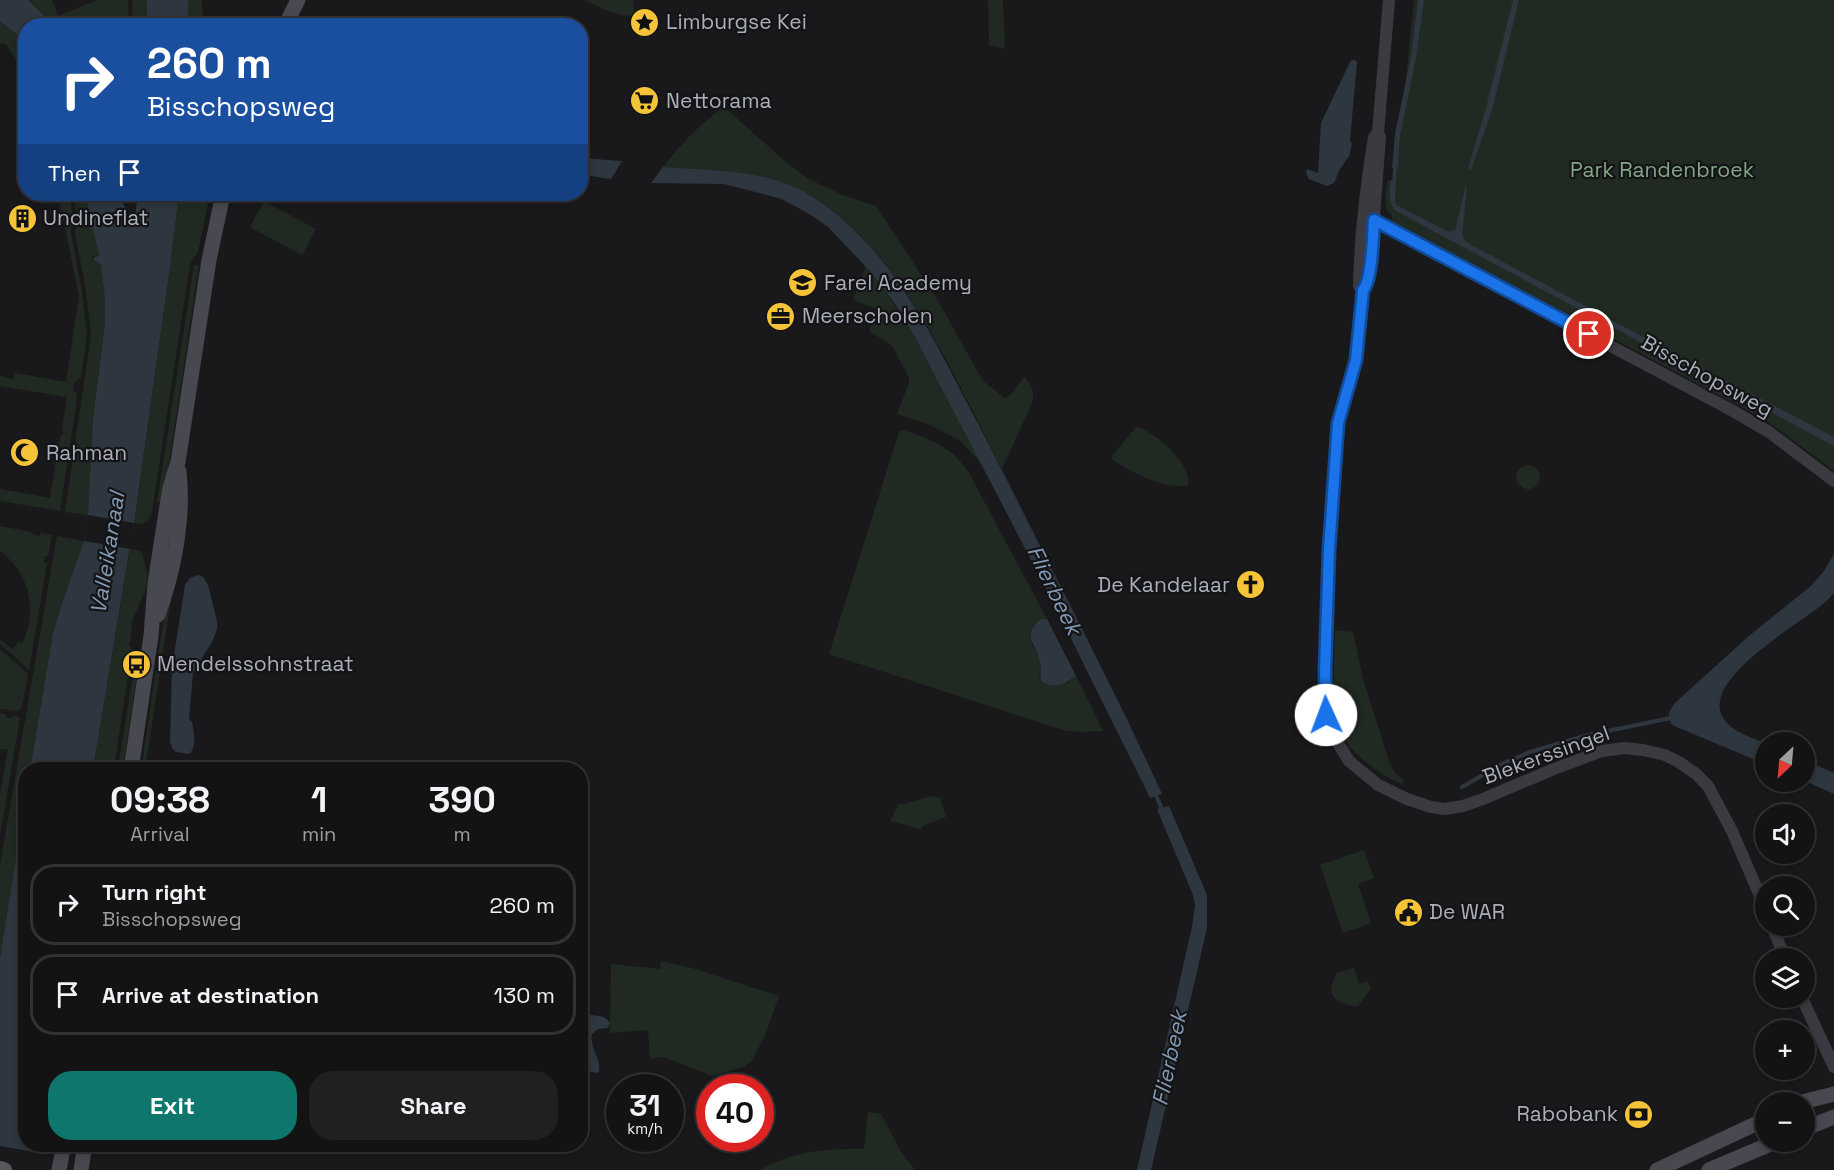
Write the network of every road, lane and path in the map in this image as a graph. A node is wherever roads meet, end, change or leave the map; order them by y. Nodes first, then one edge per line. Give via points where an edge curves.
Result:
1 (298, 0) edge
2 (1389, 0) edge
3 (289, 18) edge
4 (222, 201) edge
5 (1369, 217) junction
6 (1834, 481) edge
7 (132, 762) edge
8 (1755, 884) edge
9 (1807, 1008) edge
10 (1834, 1067) edge
11 (1834, 1094) edge
12 (1815, 1099) edge
13 (1834, 1117) edge
14 (1755, 1124) edge
15 (1815, 1125) edge
16 (1755, 1150) edge
17 (62, 1152) edge
18 (84, 1152) edge
19 (59, 1170) edge
20 (81, 1170) edge
21 (1658, 1170) edge
22 (1709, 1170) edge

1 - 3 main road
2 - 5 street
4 - 7 main road via 178,462 170,488
5 - 6 street, Bisschopsweg via 1733,411 1769,432
5 - 8 street, Blekerssingel via 1360,262 1359,286 1363,290 1356,360 1338,423 1329,550 1326,715 1336,740 1349,761 1378,784 1407,799 1445,809 1463,806 1602,751 1626,748 1665,755 1708,786
9 - 10 street
11 - 12 main road
13 - 15 main road
14 - 21 main road
16 - 22 main road
17 - 19 main road
18 - 20 main road

